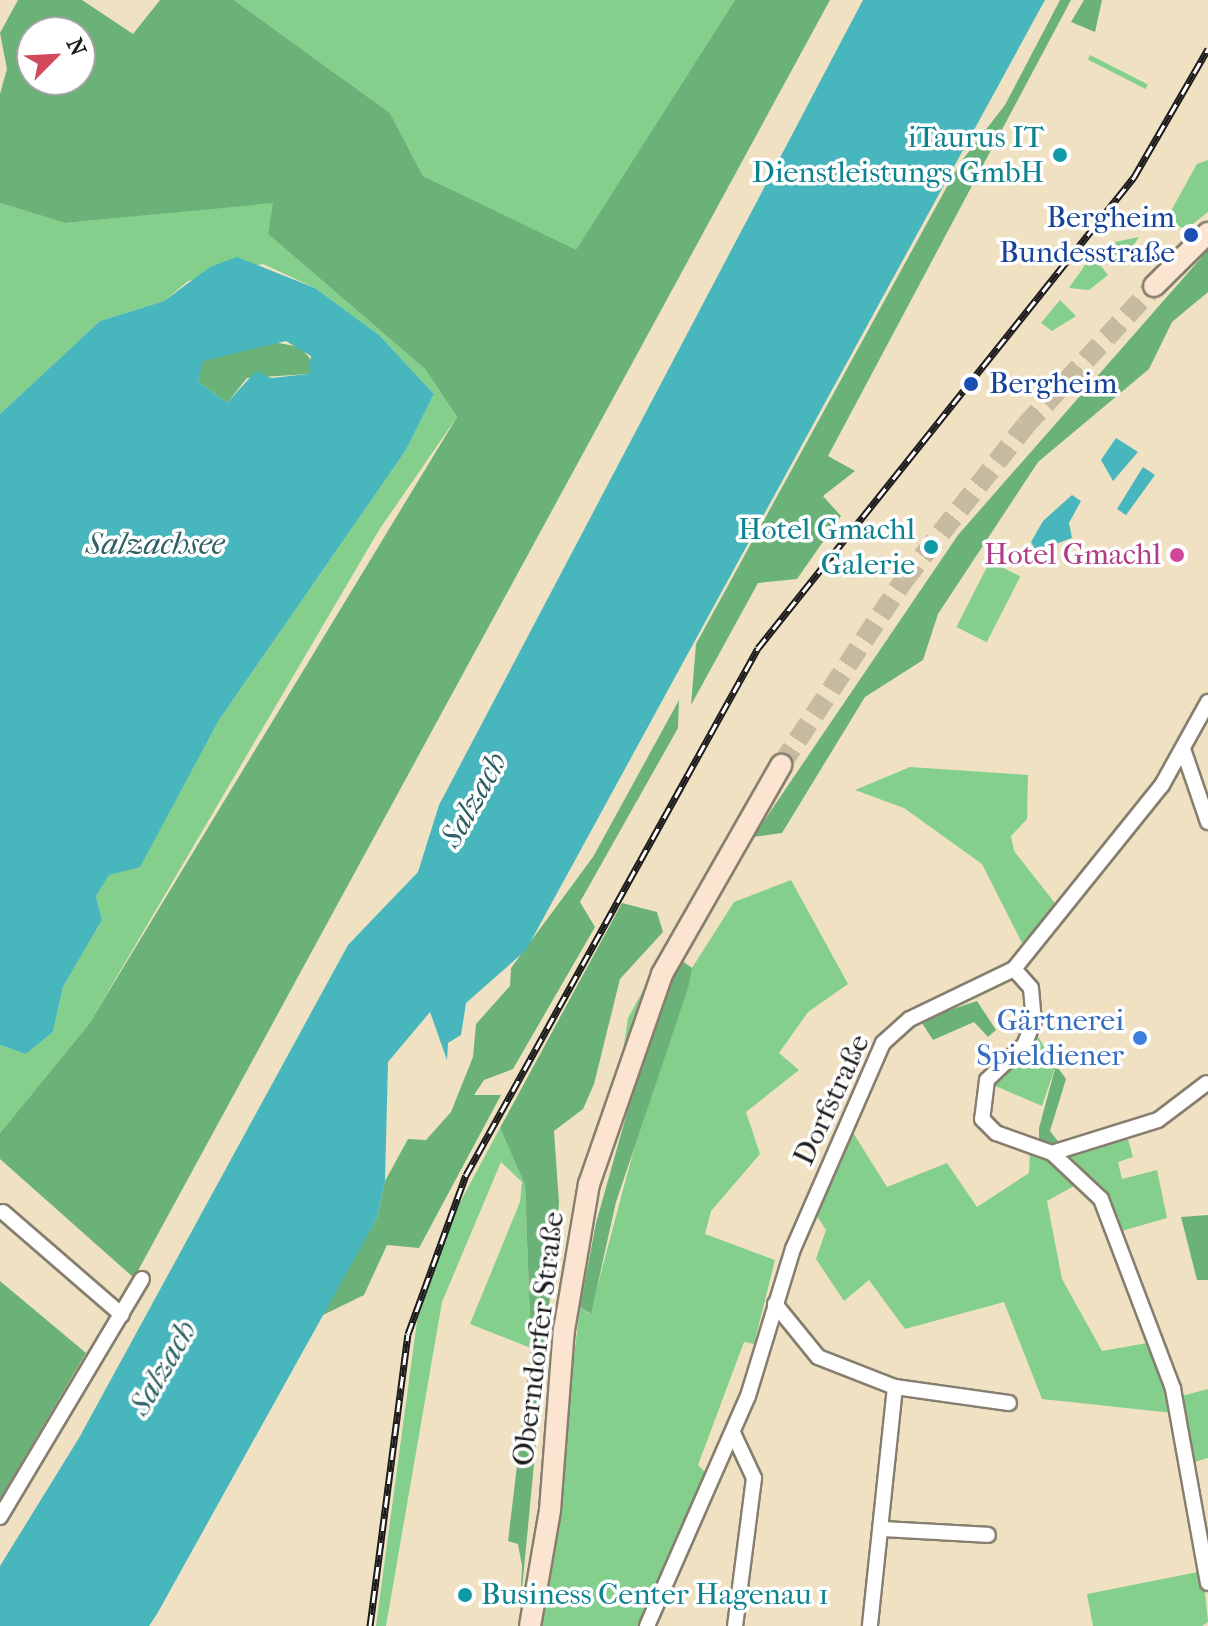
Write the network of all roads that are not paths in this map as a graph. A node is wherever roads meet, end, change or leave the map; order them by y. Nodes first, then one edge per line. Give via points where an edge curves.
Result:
1 (1208, 233) edge
2 (1154, 286) tunnel mouth
3 (1208, 702) edge
4 (1184, 752) junction
5 (781, 765) tunnel mouth
6 (1208, 822) edge
7 (1014, 969) junction
8 (1207, 1083) edge
9 (1052, 1153) junction
10 (3, 1212) dead end
11 (142, 1279) dead end
12 (775, 1304) junction
13 (122, 1315) junction
14 (895, 1387) junction
15 (1009, 1403) dead end
16 (733, 1433) junction
17 (0, 1517) edge
18 (881, 1529) junction
19 (988, 1535) dead end
20 (1208, 1583) edge
21 (530, 1626) edge
22 (647, 1626) edge
23 (735, 1626) edge
24 (870, 1626) edge

1 - 2 main road
3 - 4 street, Dorfstraße
4 - 6 street
4 - 7 street, Dorfstraße
5 - 21 main road, Oberndorfer Straße via 662,974 589,1184 564,1330 550,1510
7 - 9 street via 1031,988 1034,1020 1025,1044 987,1080 982,1119 996,1133
7 - 12 street, Dorfstraße via 910,1019 883,1043
8 - 9 street via 1158,1120
9 - 20 street via 1101,1199 1166,1365
10 - 13 street
11 - 13 street
12 - 14 street via 818,1357
12 - 16 street, Dorfstraße
13 - 17 street
14 - 15 street
14 - 18 street
16 - 22 street, Dorfstraße
16 - 23 street via 754,1478
18 - 19 street
18 - 24 street

